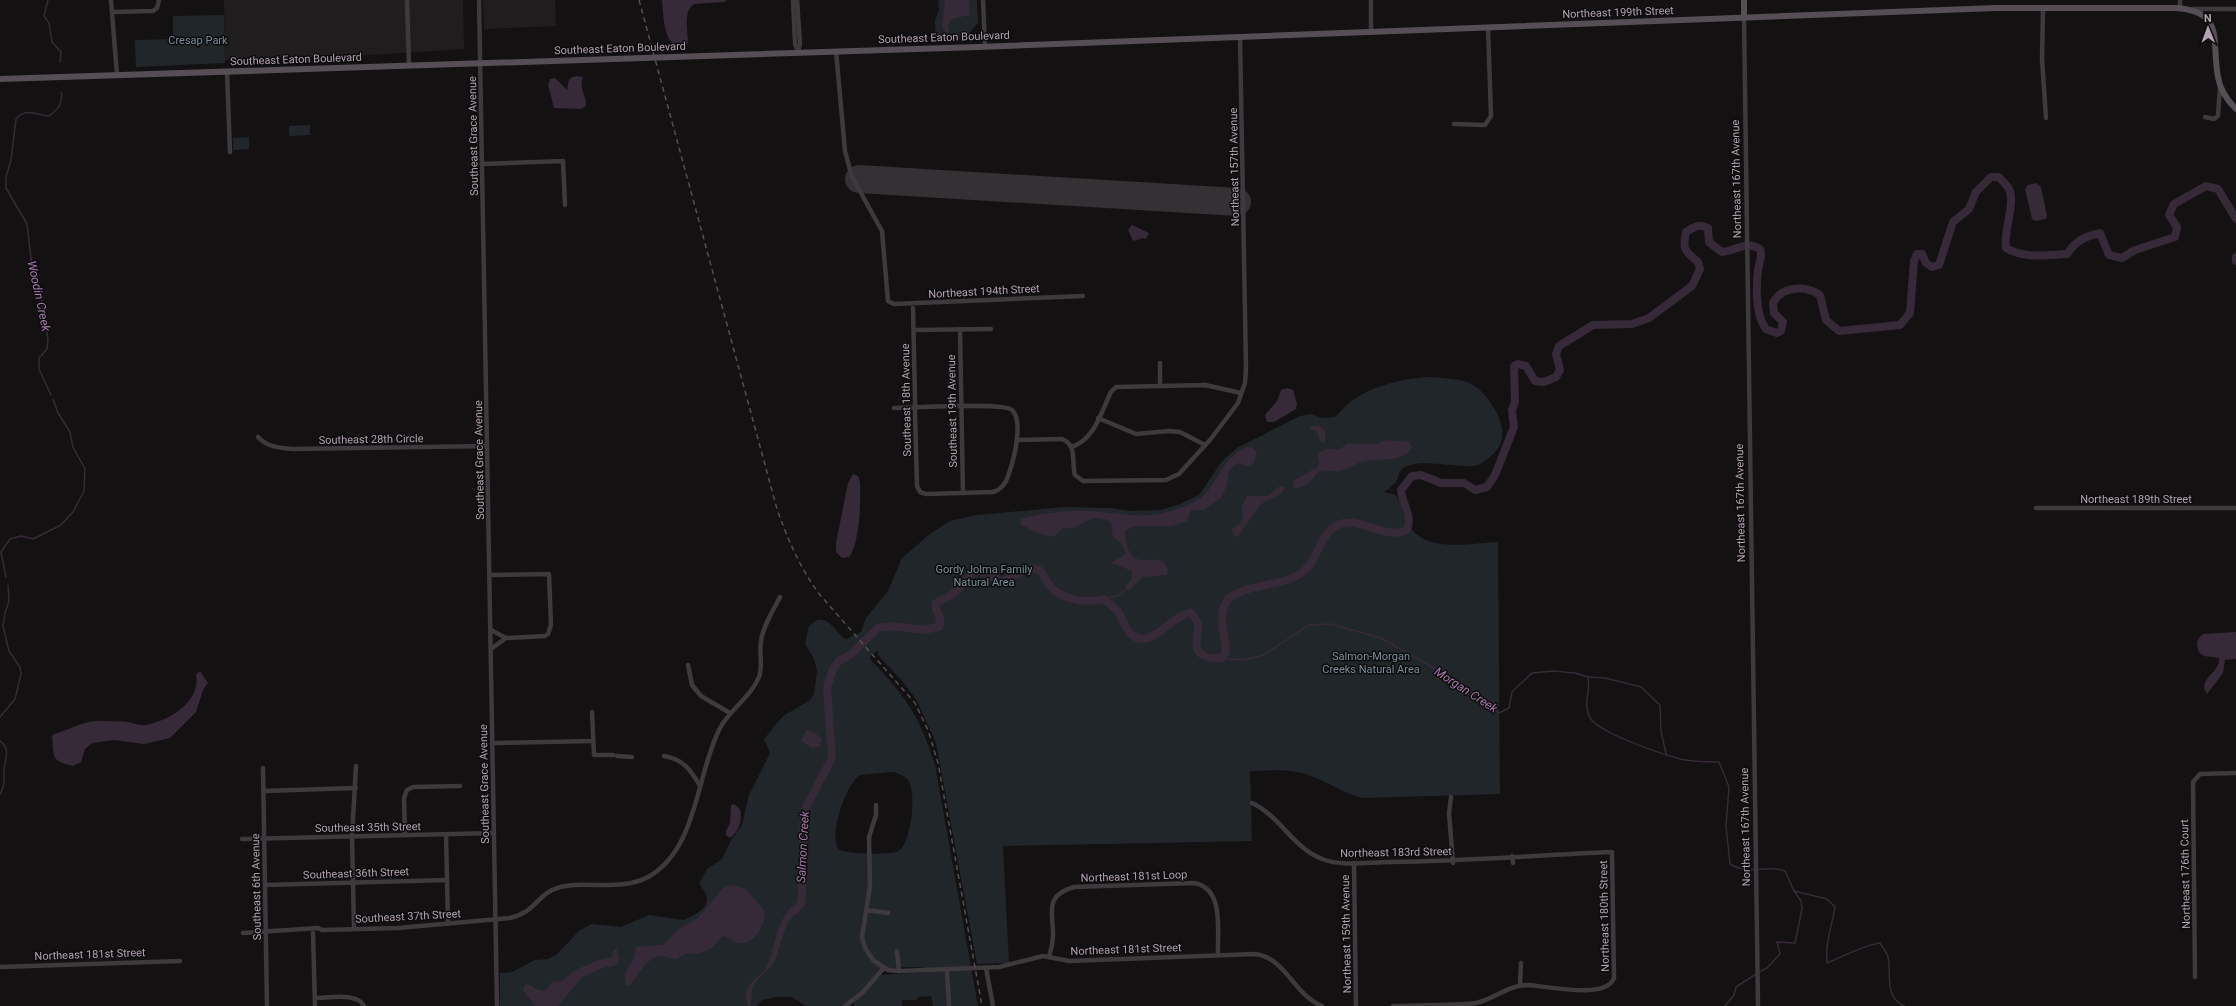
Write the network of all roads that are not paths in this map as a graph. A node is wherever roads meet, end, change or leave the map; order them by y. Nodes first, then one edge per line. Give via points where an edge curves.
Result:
1 (111, 0) edge
2 (159, 0) edge
3 (407, 0) edge
4 (479, 0) edge
5 (793, 0) edge
6 (797, 0) edge
7 (983, 0) edge
8 (1371, 0) edge
9 (1744, 0) edge
10 (2180, 0) edge
11 (2043, 8) junction
12 (2180, 8) junction
13 (2188, 9) junction
14 (2236, 9) edge
15 (112, 12) junction
16 (1744, 18) junction
17 (1488, 27) junction
18 (1372, 32) junction
19 (1240, 37) junction
20 (985, 46) junction
21 (798, 51) junction
22 (836, 51) junction
23 (482, 63) junction
24 (409, 65) junction
25 (227, 71) junction
26 (117, 74) junction
27 (0, 79) edge
28 (2220, 85) junction
29 (2236, 109) edge
30 (2205, 117) dead end
31 (2046, 118) dead end
32 (1454, 124) dead end
33 (230, 152) dead end
34 (482, 164) junction
35 (565, 205) dead end
36 (1083, 296) dead end
37 (913, 308) dead end
38 (960, 329) junction
39 (991, 329) dead end
40 (914, 330) junction
41 (1160, 363) dead end
42 (1160, 386) junction
43 (1241, 392) junction
44 (961, 406) junction
45 (894, 408) dead end
46 (915, 408) junction
47 (1098, 418) junction
48 (258, 437) dead end
49 (1017, 440) junction
50 (1205, 445) junction
51 (487, 446) junction
52 (1071, 447) junction
53 (962, 493) junction
54 (2036, 508) dead end
55 (2236, 508) edge
56 (490, 575) junction
57 (780, 597) dead end
58 (491, 630) junction
59 (506, 638) junction
60 (491, 649) junction
61 (688, 665) dead end
62 (592, 712) dead end
63 (730, 713) junction
64 (593, 741) junction
65 (492, 743) junction
66 (664, 756) dead end
67 (632, 757) dead end
68 (356, 766) dead end
69 (263, 768) dead end
70 (2236, 773) edge
71 (460, 786) dead end
72 (700, 786) junction
73 (356, 788) junction
74 (263, 791) junction
75 (1450, 796) dead end
76 (1252, 804) dead end
77 (876, 805) dead end
78 (494, 833) junction
79 (446, 834) junction
80 (405, 835) junction
81 (352, 836) junction
82 (242, 839) dead end
83 (264, 839) junction
84 (1612, 852) joint
85 (1512, 856) junction
86 (1452, 861) junction
87 (1354, 863) junction
88 (1513, 863) dead end
89 (447, 880) junction
90 (353, 882) junction
91 (265, 885) junction
92 (866, 910) junction
93 (888, 913) dead end
94 (495, 919) junction
95 (448, 923) junction
96 (354, 929) junction
97 (305, 930) junction
98 (322, 930) junction
99 (266, 931) junction
100 (314, 932) junction
101 (243, 933) dead end
102 (897, 952) dead end
103 (1218, 955) junction
104 (1049, 957) junction
105 (180, 961) dead end
106 (1521, 963) dead end
107 (0, 967) edge
108 (883, 968) junction
109 (986, 968) junction
110 (947, 970) junction
111 (898, 971) junction
112 (2195, 977) dead end
113 (1520, 986) junction
114 (315, 998) junction
115 (1406, 1000) dead end
116 (1406, 1005) edge
117 (267, 1006) edge
118 (315, 1006) edge
119 (364, 1006) edge
120 (497, 1006) edge
121 (845, 1006) edge
122 (949, 1006) edge
123 (993, 1006) edge
124 (1322, 1006) edge
125 (1356, 1006) edge
126 (1393, 1006) edge
127 (1758, 1006) edge

1 - 15 street
2 - 15 street via 157,8 153,10
3 - 24 street
4 - 23 street, Southeast Grace Avenue
5 - 21 street via 795,44
6 - 21 street via 800,44
7 - 20 street
8 - 18 street
9 - 16 main road, Northeast 167th Avenue
10 - 12 street
11 - 12 main road, Northeast 199th Street
11 - 16 main road, Northeast 199th Street
11 - 31 street via 2042,59
12 - 13 main road, Northeast 199th Street
13 - 14 street, Northeast 199th Street
13 - 28 main road via 2201,14 2212,25 2216,38
15 - 26 street
16 - 17 main road, Northeast 199th Street
16 - 127 street, Northeast 167th Avenue
17 - 18 main road, Northeast 199th Street
17 - 32 street via 1491,116 1484,125
18 - 19 main road, Northeast 199th Street
19 - 20 main road, Southeast Eaton Boulevard
19 - 43 street, Northeast 157th Avenue via 1246,298 1246,369
20 - 22 main road, Southeast Eaton Boulevard
21 - 22 main road, Southeast Eaton Boulevard
21 - 23 main road, Southeast Eaton Boulevard
22 - 36 street, Northeast 194th Street via 845,151 854,182 882,231 888,301 894,304
23 - 24 main road, Southeast Eaton Boulevard
23 - 34 street, Southeast Grace Avenue
24 - 25 main road, Southeast Eaton Boulevard
25 - 26 main road, Southeast Eaton Boulevard
25 - 33 street
26 - 27 main road, Southeast Eaton Boulevard
28 - 29 main road
28 - 30 street via 2218,116 2214,119
34 - 35 street via 563,161
34 - 51 street, Southeast Grace Avenue
37 - 40 street, Southeast 18th Avenue
38 - 39 street
38 - 40 street
38 - 44 street, Southeast 19th Avenue
40 - 46 street, Southeast 18th Avenue
41 - 42 street
42 - 43 street via 1205,385
42 - 47 street via 1114,388
43 - 50 street, Northeast 157th Avenue via 1238,402
44 - 46 street
44 - 49 street via 1003,406 1011,409 1016,418
44 - 53 street, Southeast 19th Avenue
45 - 46 street
46 - 53 street, Southeast 18th Avenue via 919,490 926,494
47 - 50 street via 1136,434 1180,432
47 - 52 street via 1087,439
48 - 51 street, Southeast 28th Circle via 264,444 293,450
49 - 52 street via 1062,439
49 - 53 street via 1006,481 1000,488 992,492
50 - 52 street, Northeast 157th Avenue via 1182,472 1173,478 1088,482 1079,479 1074,472
51 - 56 street, Southeast Grace Avenue
54 - 55 street, Northeast 189th Street
56 - 58 street, Southeast Grace Avenue
56 - 59 street via 549,574 548,634 541,637
57 - 63 street, Southeast 37th Street via 762,634 759,677 748,694
58 - 59 street
58 - 60 street, Southeast Grace Avenue
59 - 60 street
60 - 65 street, Southeast Grace Avenue
61 - 63 street via 692,685 702,696
62 - 64 street
63 - 72 street, Southeast 37th Street via 720,728 707,759
64 - 65 street
64 - 67 street via 594,755
65 - 78 street, Southeast Grace Avenue
66 - 72 street via 690,767
68 - 73 street
69 - 74 street, Southeast 6th Avenue
70 - 112 street, Northeast 176th Court via 2200,774 2193,782
71 - 80 street via 413,787 407,790 404,798
72 - 94 street, Southeast 37th Street via 694,811 680,841 663,866 647,878 620,885 563,887 552,890 522,916
73 - 74 street
73 - 81 street
74 - 83 street, Southeast 6th Avenue
75 - 86 street via 1448,813
76 - 87 street, Northeast 183rd Street via 1269,814 1312,854 1331,861
77 - 92 street via 876,815 869,837 870,886
78 - 79 street, Southeast 35th Street
78 - 94 street, Southeast Grace Avenue
79 - 80 street, Southeast 35th Street
79 - 89 street
80 - 81 street, Southeast 35th Street
81 - 83 street, Southeast 35th Street
81 - 90 street
82 - 83 street, Southeast 35th Street
83 - 91 street, Southeast 6th Avenue
84 - 85 street, Northeast 183rd Street
84 - 113 street, Northeast 180th Street via 1613,982 1600,989
85 - 86 street, Northeast 183rd Street
85 - 88 street
86 - 87 street, Northeast 183rd Street
87 - 125 street, Northeast 159th Avenue
89 - 90 street, Southeast 36th Street
89 - 95 street
90 - 91 street, Southeast 36th Street
90 - 96 street
91 - 99 street, Southeast 6th Avenue
92 - 93 street
92 - 108 street via 863,942 870,957
94 - 95 street, Southeast 37th Street
94 - 120 street, Southeast Grace Avenue
95 - 96 street, Southeast 37th Street
96 - 98 street, Southeast 37th Street
97 - 98 street, Southeast 37th Street
97 - 99 street, Southeast 37th Street
97 - 100 street, Southeast 37th Street
98 - 100 street, Southeast 37th Street
99 - 101 street, Southeast 37th Street
99 - 117 street, Southeast 6th Avenue
100 - 114 street
102 - 111 street
103 - 104 street, Northeast 181st Street via 1070,961
103 - 104 street, Northeast 181st Loop via 1216,905 1213,895 1202,884 1194,883 1074,887 1063,890 1054,899 1051,909 1053,939
103 - 124 street, Northeast 181st Street via 1266,956 1276,963 1309,999
104 - 109 street, Northeast 181st Street via 1035,957 1008,966
105 - 107 street, Northeast 181st Street
106 - 113 street
108 - 111 street, Northeast 181st Street
108 - 121 street via 862,993
109 - 110 street, Northeast 181st Street
109 - 123 street
110 - 111 street, Northeast 181st Street
110 - 122 street
113 - 116 street, Northeast 180th Street via 1508,988 1475,1003
114 - 118 street
114 - 119 street via 353,998 360,1000
115 - 116 street
116 - 126 street, Northeast 180th Street

